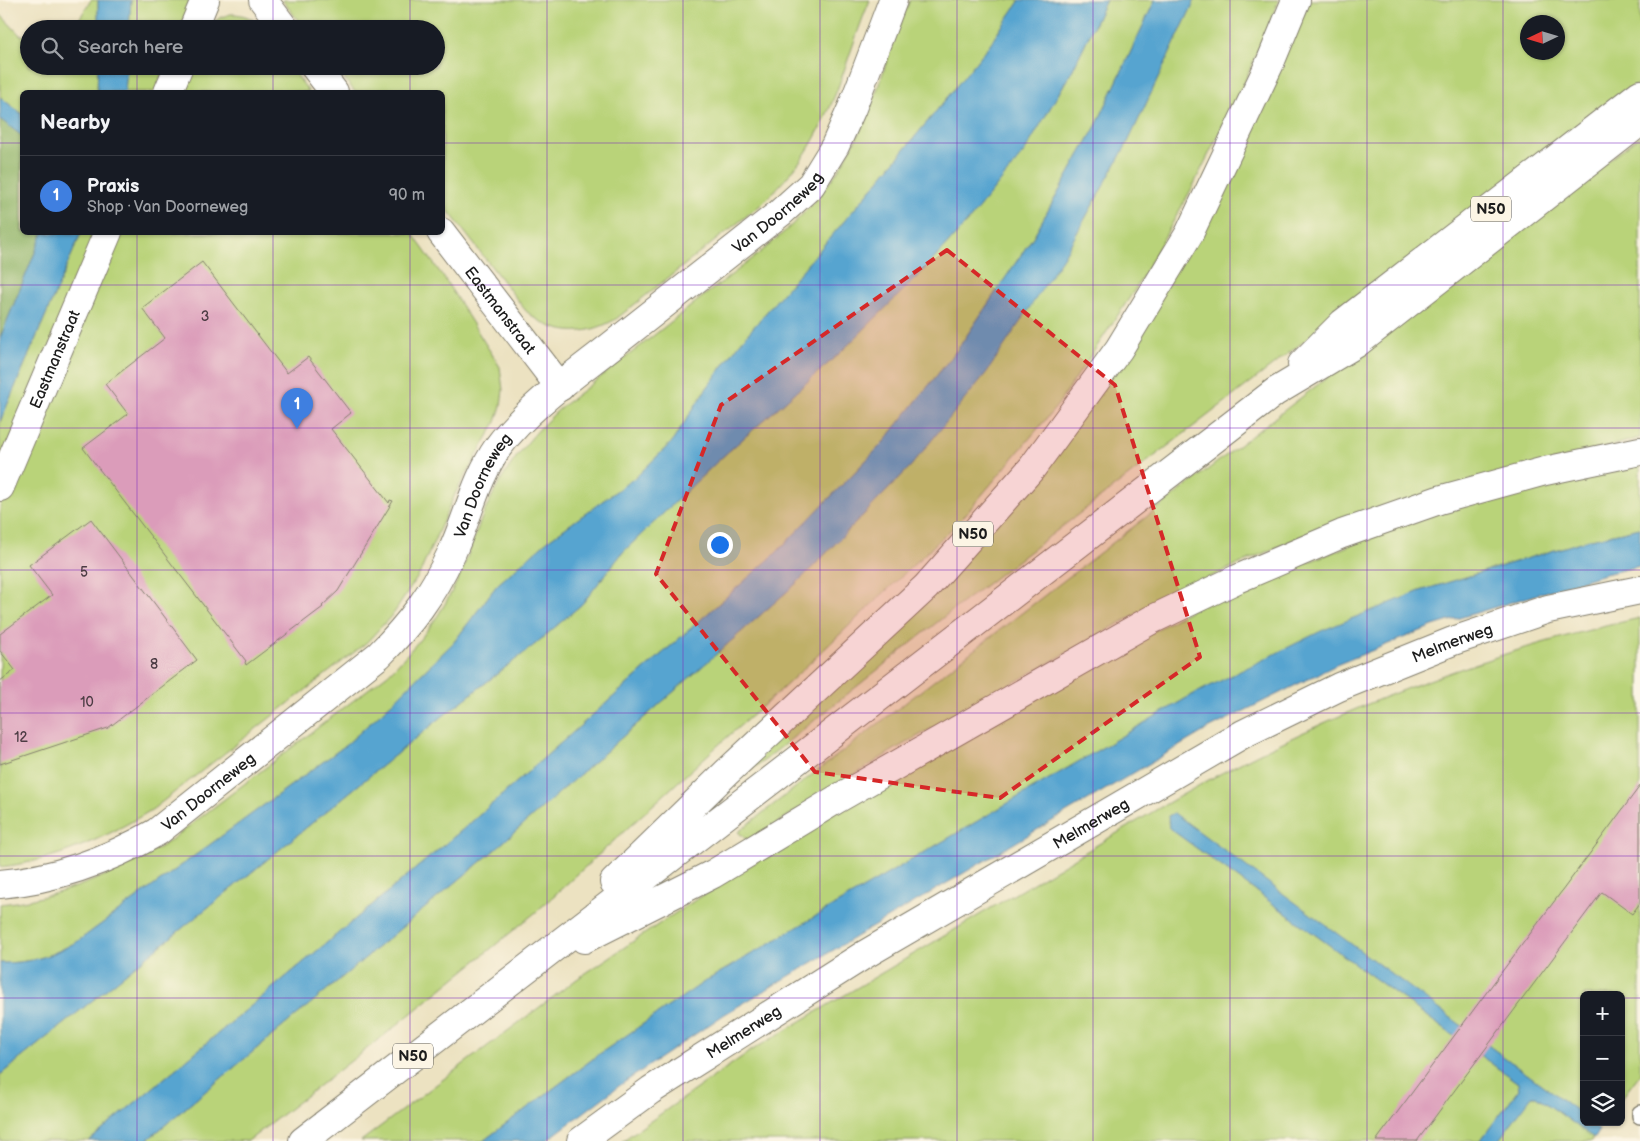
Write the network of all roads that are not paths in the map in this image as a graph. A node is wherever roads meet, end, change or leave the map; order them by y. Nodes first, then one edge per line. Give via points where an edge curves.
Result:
1 (205, 0) edge
2 (263, 0) edge
3 (893, 0) edge
4 (1296, 0) edge
5 (197, 20) edge
6 (278, 20) edge
7 (175, 75) edge
8 (321, 75) edge
9 (169, 90) edge
10 (332, 90) edge
11 (1640, 94) edge
12 (1640, 122) edge
13 (107, 235) edge
14 (443, 235) edge
15 (560, 387) junction
16 (1275, 392) junction
17 (1640, 451) edge
18 (0, 487) edge
19 (1640, 590) edge
20 (0, 884) edge
21 (523, 971) junction
22 (303, 1141) edge
23 (581, 1141) edge

1 - 5 main road
2 - 6 main road
3 - 15 main road, Van Doorneweg via 838,139 811,185
4 - 21 main road, N50 via 1270,63 1189,234 1119,349 1032,468 926,587 726,773
7 - 9 main road
8 - 10 main road
11 - 16 main road, N50 via 1342,323
12 - 16 main road, N50 via 1357,343
13 - 18 main road, Eastmanstraat
14 - 15 main road, Eastmanstraat
15 - 20 main road, Van Doorneweg via 499,446 482,473 452,553 433,589 402,632 379,655 157,832 129,848 69,872
16 - 21 main road, N50
17 - 21 main road, N50 via 1545,471 1439,500 1342,534 1237,579 1151,620 837,799 713,874
19 - 23 main road, Melmerweg via 1548,610 1452,641 1339,687 1243,734 864,955 651,1090
21 - 22 main road, N50

